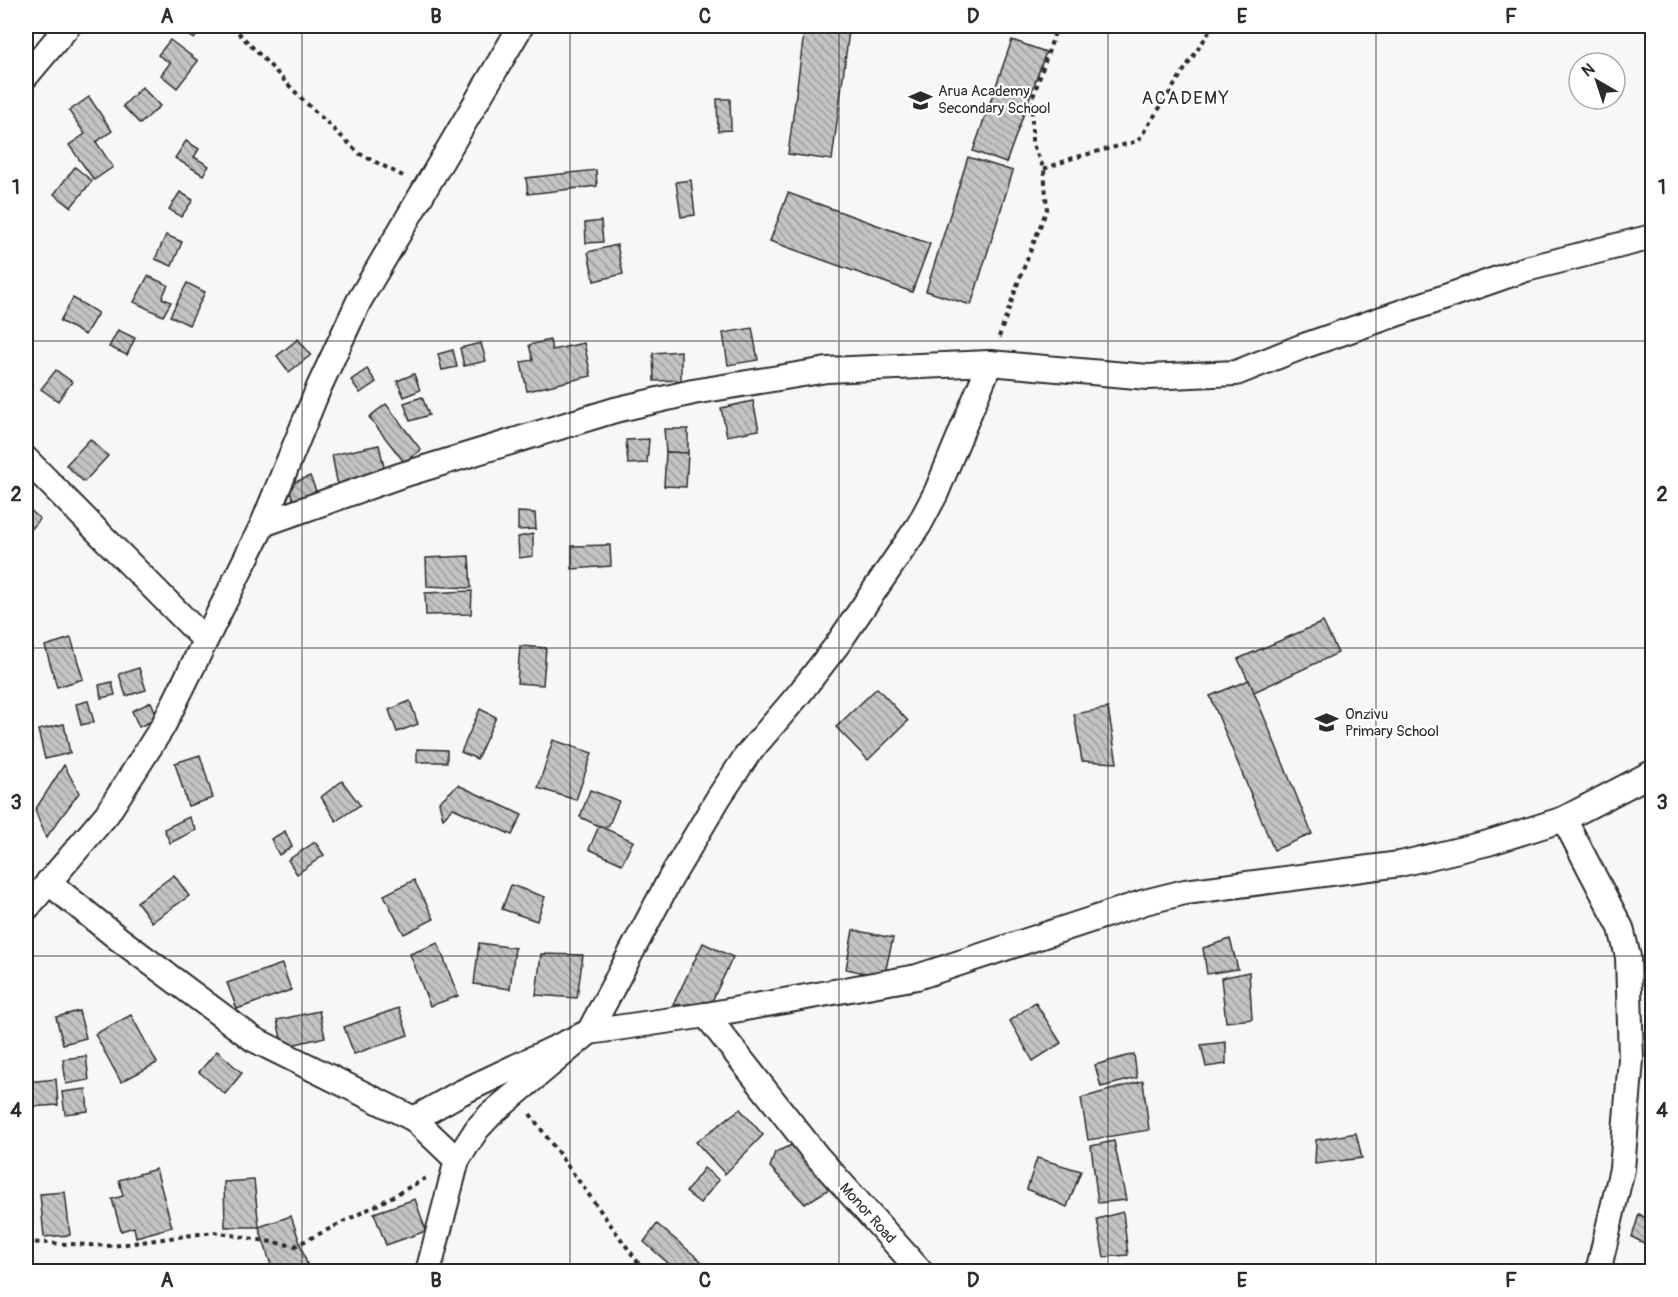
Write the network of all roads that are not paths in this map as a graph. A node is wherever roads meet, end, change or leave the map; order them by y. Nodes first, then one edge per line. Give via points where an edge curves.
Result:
1 (68, 26) edge
2 (521, 26) edge
3 (26, 76) edge
4 (1653, 237) edge
5 (990, 363) junction
6 (26, 459) edge
7 (263, 524) junction
8 (205, 640) junction
9 (1653, 773) edge
10 (1564, 819) junction
11 (48, 882) junction
12 (26, 909) edge
13 (706, 1015) junction
14 (589, 1032) junction
15 (414, 1119) junction
16 (457, 1160) junction
17 (428, 1272) edge
18 (921, 1272) edge
19 (1598, 1272) edge

1 - 3 street
2 - 7 street via 359,301
4 - 5 street via 1526,269 1301,346 1236,373 1148,377
5 - 7 street via 827,370 682,395 615,410 399,476
5 - 14 street via 919,525 837,645 747,755 719,797
6 - 8 street
7 - 8 street
8 - 11 street via 163,726 107,814
9 - 10 street
10 - 13 street via 1488,843 1400,864 1185,892 917,977
10 - 19 street via 1621,928 1628,957 1631,1059 1623,1158
11 - 12 street
11 - 15 street via 253,1039
13 - 14 street
13 - 18 street, Monor Road via 816,1155
14 - 15 street
14 - 16 street via 490,1115
15 - 16 street
16 - 17 street

